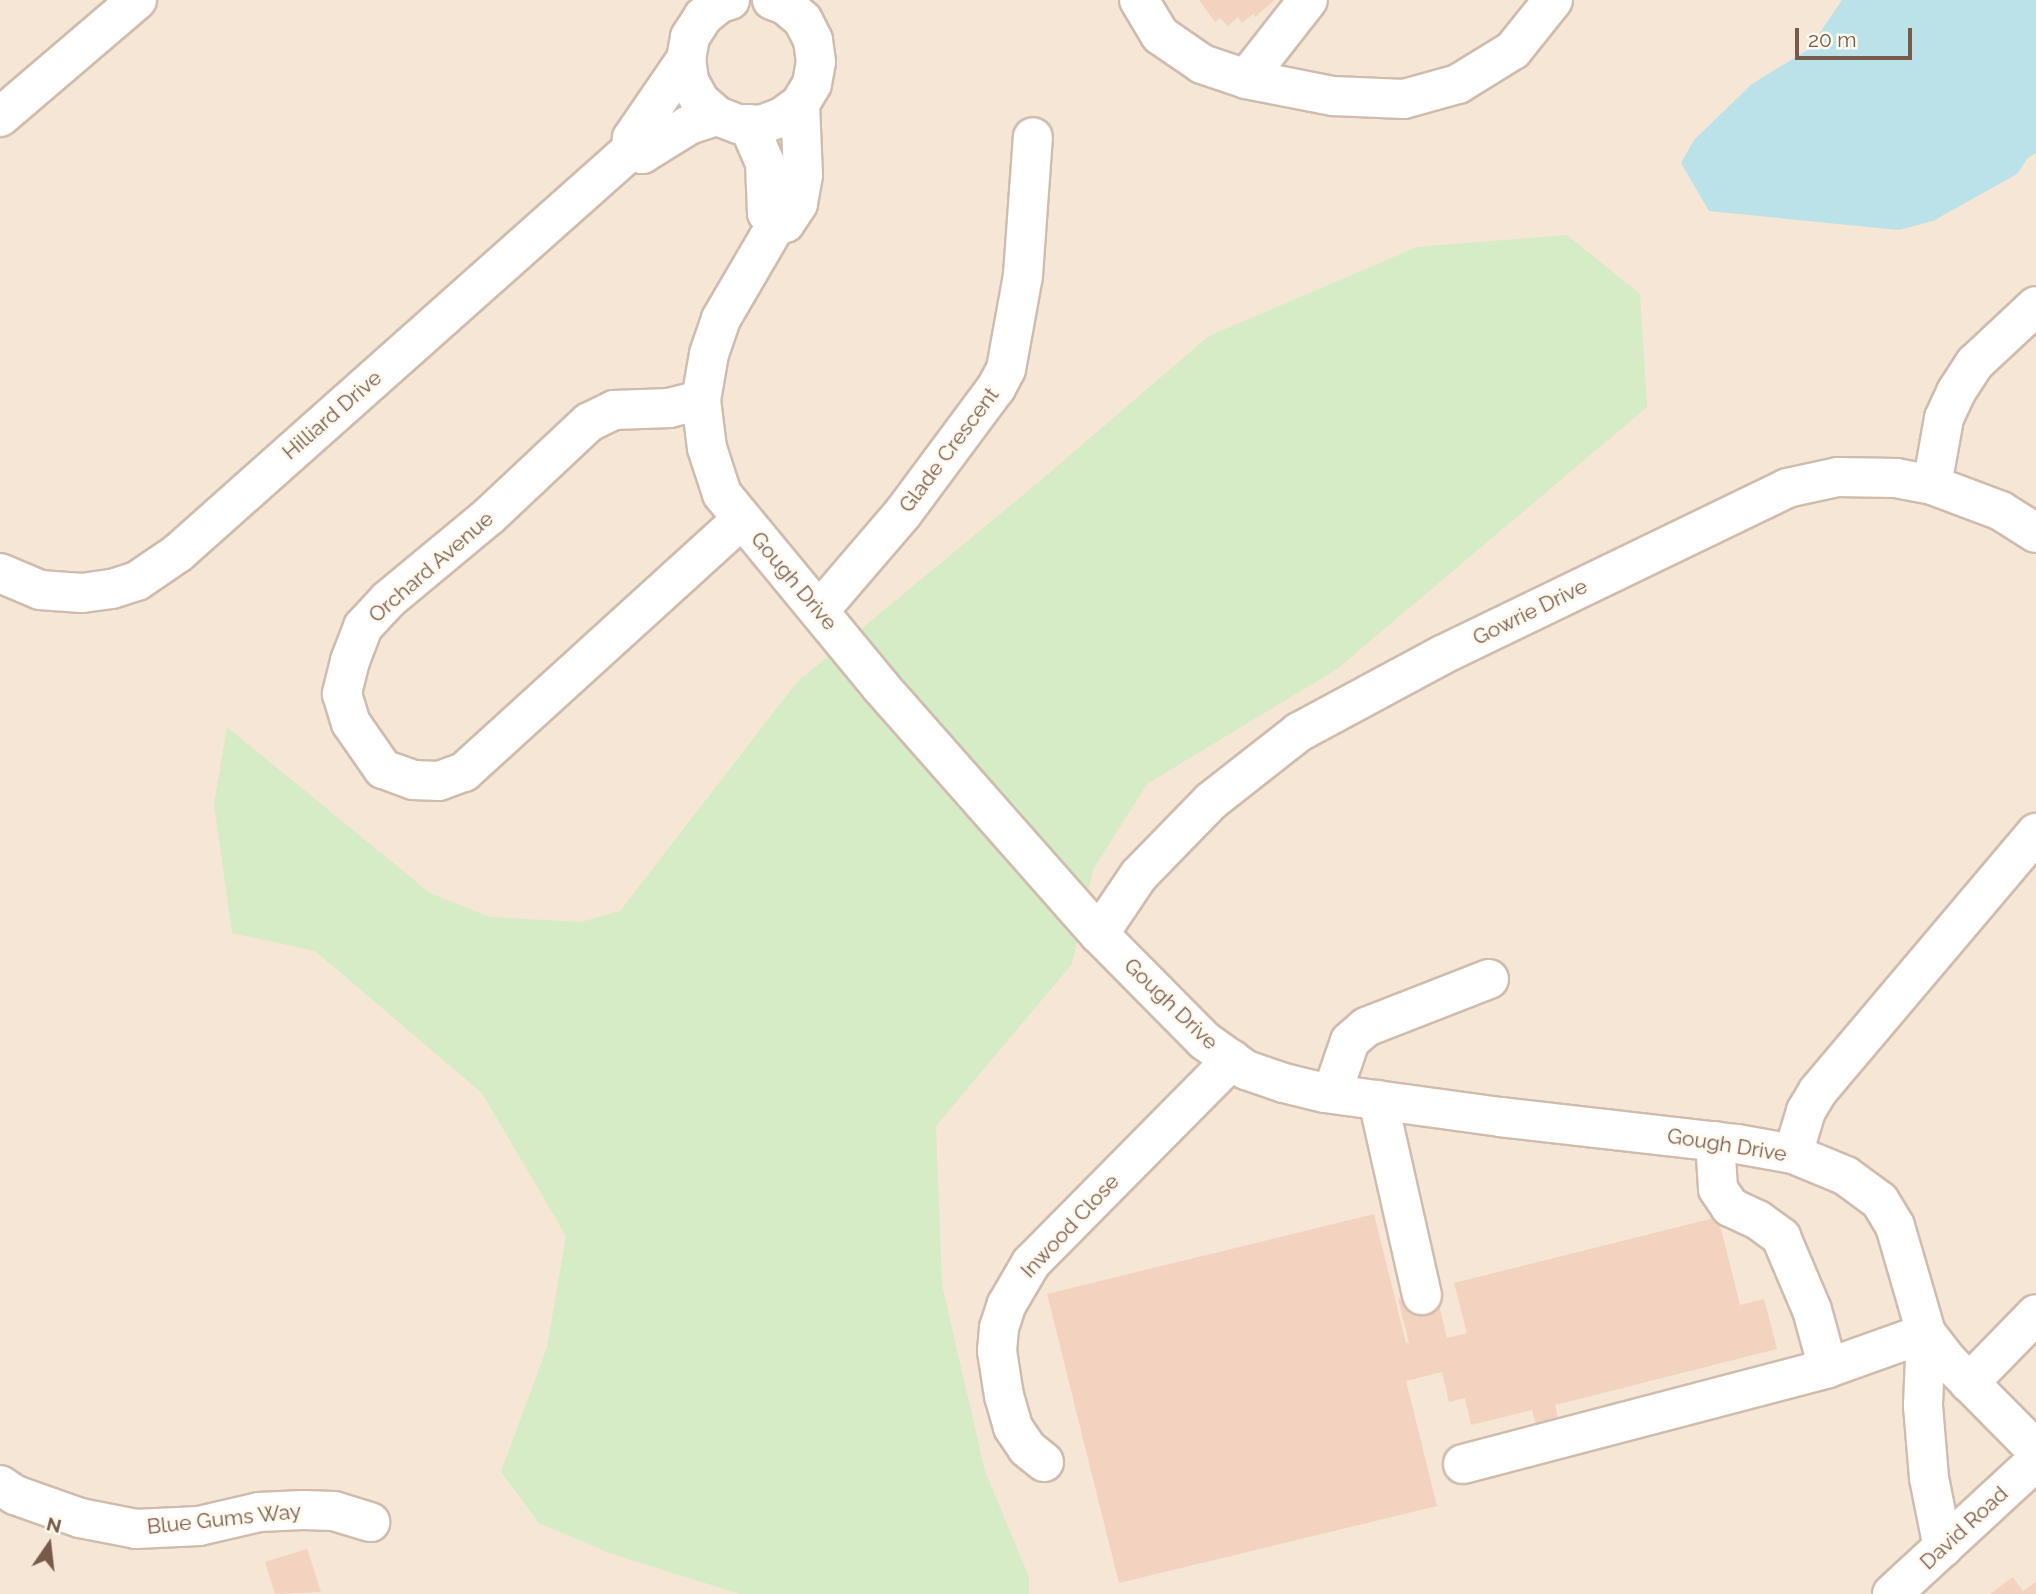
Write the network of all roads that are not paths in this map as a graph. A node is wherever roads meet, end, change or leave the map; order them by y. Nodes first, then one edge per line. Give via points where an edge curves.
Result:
1 (137, 0) edge
2 (730, 0) edge
3 (772, 0) edge
4 (828, 0) edge
5 (1139, 0) edge
6 (1308, 0) edge
7 (1553, 0) edge
8 (813, 40) junction
9 (686, 59) junction
10 (1246, 79) junction
11 (800, 104) junction
12 (0, 117) edge
13 (733, 120) junction
14 (1033, 137) dead end
15 (631, 150) junction
16 (777, 223) junction
17 (2036, 306) edge
18 (701, 400) junction
19 (1932, 485) junction
20 (742, 519) junction
21 (2036, 533) edge
22 (0, 573) edge
23 (819, 611) junction
24 (2029, 851) edge
25 (1099, 934) junction
26 (1489, 979) dead end
27 (1232, 1060) junction
28 (1332, 1093) junction
29 (1378, 1100) junction
30 (1715, 1141) junction
31 (1793, 1154) junction
32 (1422, 1295) dead end
33 (2036, 1314) edge
34 (1926, 1333) junction
35 (1828, 1368) junction
36 (1969, 1383) junction
37 (2036, 1450) edge
38 (2036, 1461) edge
39 (1044, 1462) dead end
40 (1463, 1464) dead end
41 (5, 1499) edge
42 (370, 1522) dead end
43 (1943, 1548) junction
44 (1892, 1594) edge

1 - 12 street
2 - 9 street, Hilliard Drive via 703,17 690,37
3 - 8 street via 803,20
4 - 8 street
5 - 10 street via 1160,35 1202,64
6 - 10 street
7 - 10 street via 1513,50 1458,84 1404,99 1333,96
8 - 11 street via 817,62 812,84
9 - 13 street via 700,101
9 - 15 street, Hilliard Drive via 632,138
11 - 13 street, Hilliard Drive via 761,125
11 - 16 street, Gough Drive via 803,175 798,204 785,223
13 - 15 street, Hilliard Drive via 688,125 642,154
13 - 16 street via 765,163 767,213
14 - 23 street, Glade Crescent via 1023,275 1006,369 903,513
15 - 22 street, Hilliard Drive via 178,553 137,581 112,589 65,592 40,590
16 - 18 street, Gough Drive via 721,319
17 - 19 street via 1975,363 1956,392 1944,418
18 - 20 street, Gough Drive via 707,448 722,494
18 - 20 street, Orchard Avenue via 670,408 614,410 589,422 489,516 388,600 363,627 350,661 342,694 351,723 383,769 413,780 439,781 464,772
19 - 21 street, Gowrie Drive via 2001,511
19 - 25 street, Gowrie Drive via 1896,478 1838,477 1787,488 1511,621 1299,732 1211,801 1139,875
20 - 23 street, Gough Drive
23 - 25 street, Gough Drive
24 - 31 street via 1818,1091 1806,1111
25 - 27 street, Gough Drive via 1205,1041
26 - 28 street via 1366,1027 1350,1041
27 - 28 street, Gough Drive via 1245,1070 1284,1083
27 - 39 street, Inwood Close via 1031,1263 1007,1304 997,1351 1004,1396 1013,1427
28 - 29 street, Gough Drive
29 - 30 street, Gough Drive
29 - 32 street
30 - 31 street, Gough Drive
30 - 35 street via 1718,1189 1730,1207 1781,1237 1812,1310
31 - 34 street, Gough Drive via 1846,1176 1880,1201 1895,1226
33 - 36 street
34 - 35 street
34 - 36 street, Gough Drive
34 - 43 street via 1923,1406
35 - 40 street
36 - 37 street, Gough Drive
38 - 43 street, David Road
41 - 42 street, Blue Gums Way via 136,1529 199,1526 259,1511 334,1511
43 - 44 street, David Road

